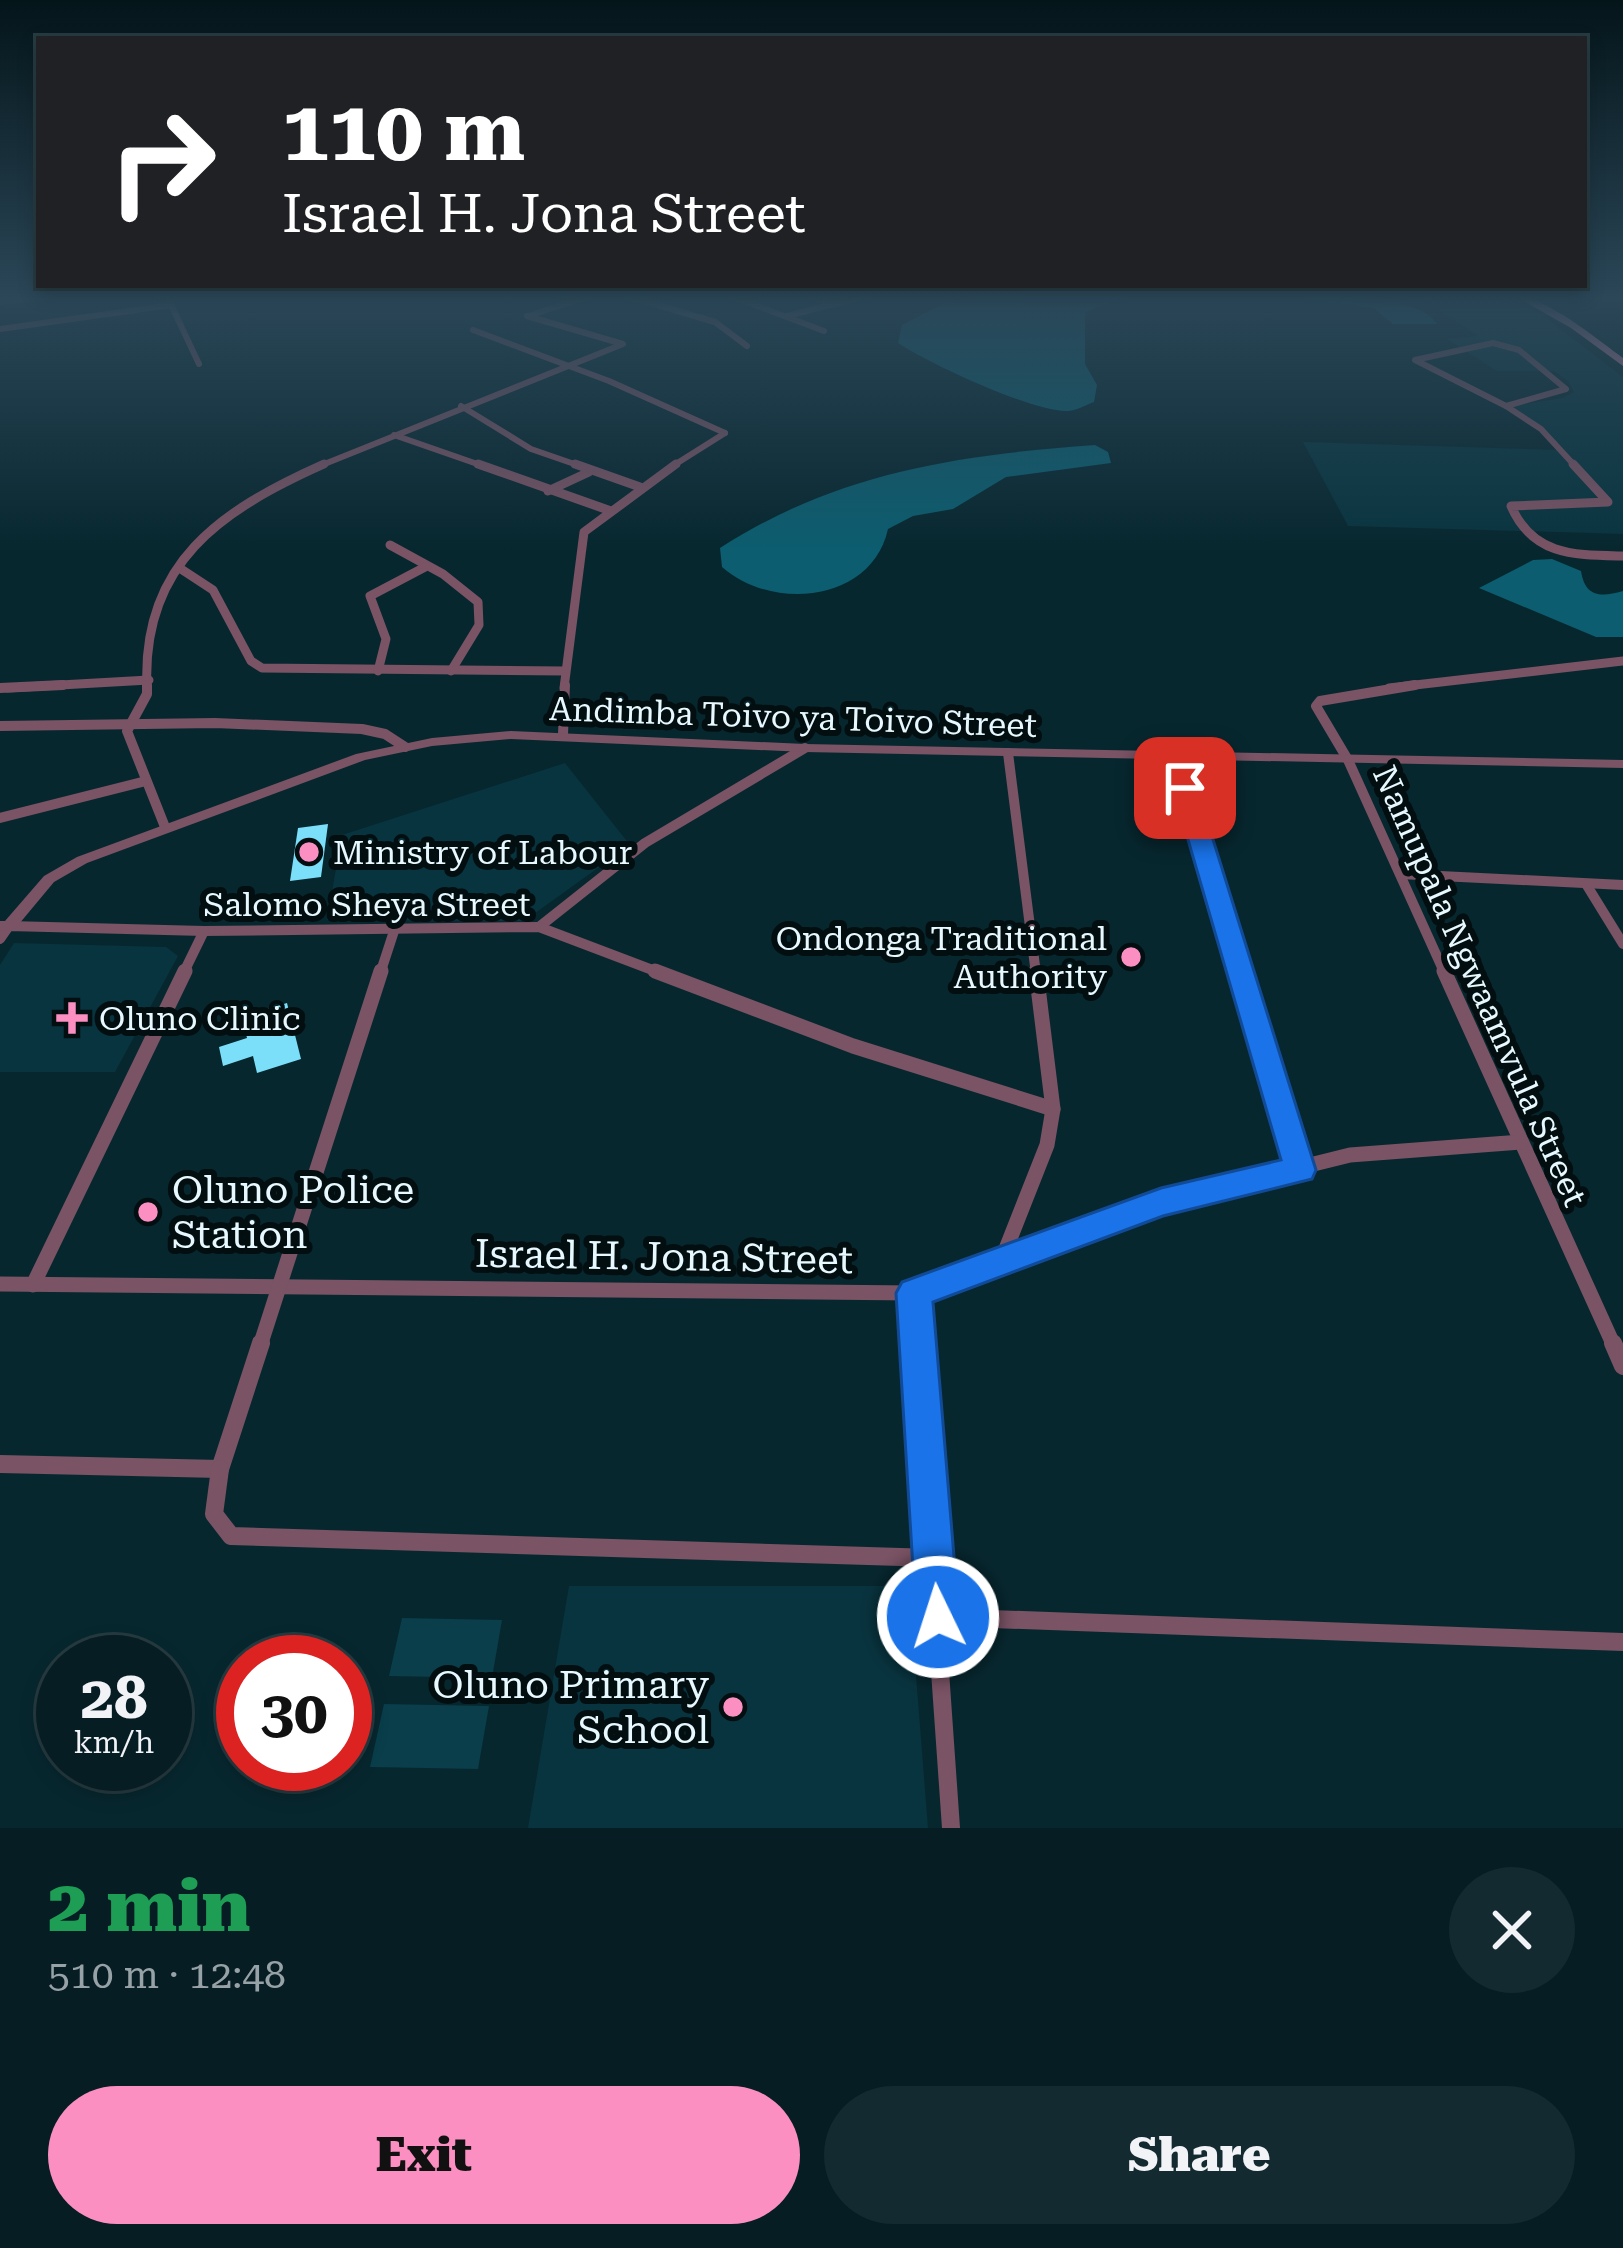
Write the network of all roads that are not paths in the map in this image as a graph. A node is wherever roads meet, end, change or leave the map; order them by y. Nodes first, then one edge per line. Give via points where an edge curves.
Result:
1 (529, 381) edge
2 (606, 381) edge
3 (1454, 381) edge
4 (1556, 381) edge
5 (461, 406) junction
6 (1505, 406) junction
7 (393, 434) junction
8 (590, 471) junction
9 (640, 487) junction
10 (547, 491) junction
11 (1608, 502) junction
12 (1623, 503) edge
13 (611, 511) junction
14 (390, 545) dead end
15 (1623, 556) edge
16 (427, 566) junction
17 (181, 568) junction
18 (1623, 661) edge
19 (378, 670) junction
20 (451, 671) junction
21 (565, 671) junction
22 (149, 680) junction
23 (0, 688) edge
24 (130, 723) junction
25 (0, 728) edge
26 (562, 734) junction
27 (405, 747) junction
28 (805, 748) junction
29 (1008, 752) junction
30 (1178, 756) junction
31 (1348, 760) junction
32 (1623, 764) edge
33 (146, 782) junction
34 (0, 818) edge
35 (165, 827) junction
36 (1400, 874) junction
37 (1586, 884) junction
38 (1623, 885) edge
39 (538, 927) junction
40 (395, 928) junction
41 (3, 930) edge
42 (204, 931) junction
43 (1623, 944) edge
44 (1053, 1109) junction
45 (1521, 1142) junction
46 (1300, 1170) junction
47 (1002, 1259) junction
48 (0, 1284) edge
49 (33, 1285) junction
50 (275, 1285) junction
51 (914, 1293) junction
52 (1620, 1355) edge
53 (0, 1464) edge
54 (220, 1468) junction
55 (933, 1558) junction
56 (938, 1617) junction
57 (1623, 1642) edge
58 (952, 1828) edge

1 - 5 street
2 - 9 street via 725,433
3 - 6 street
4 - 6 street via 1566,389
5 - 7 street
5 - 8 street via 531,449
6 - 11 street via 1540,429
7 - 10 street
7 - 17 street via 214,523
8 - 9 street
8 - 10 street
9 - 13 street
10 - 13 street
11 - 12 street
11 - 15 street via 1510,508 1544,550
13 - 21 street via 584,532
14 - 16 street
16 - 19 street via 370,596 386,639
16 - 20 street via 481,607
17 - 19 street via 213,590 255,666
17 - 22 street via 150,622
18 - 31 street, Namupala Ngwaamvula Street via 1320,700 1316,712
19 - 20 street
20 - 21 street
21 - 26 street
22 - 23 street
22 - 24 street
24 - 25 street
24 - 27 street via 362,729
24 - 33 street via 127,738
26 - 27 street, Andimba Toivo ya Toivo Street
26 - 28 street, Andimba Toivo ya Toivo Street
27 - 35 street, Andimba Toivo ya Toivo Street
28 - 29 street, Andimba Toivo ya Toivo Street
28 - 39 street via 645,843
29 - 30 street, Andimba Toivo ya Toivo Street
29 - 44 street
30 - 31 street, Andimba Toivo ya Toivo Street
30 - 46 street
31 - 32 street, Andimba Toivo ya Toivo Street
31 - 36 street, Namupala Ngwaamvula Street
33 - 34 street
33 - 35 street
35 - 41 street, Andimba Toivo ya Toivo Street via 62,870
36 - 37 street
36 - 45 street, Namupala Ngwaamvula Street
37 - 38 street
37 - 43 street
39 - 40 street, Salomo Sheya Street
39 - 44 street, Salomo Sheya Street via 833,1039
40 - 42 street, Salomo Sheya Street
40 - 50 street
41 - 42 street, Salomo Sheya Street
42 - 49 street
44 - 47 street
45 - 46 street, Israel H. Jona Street via 1350,1155
45 - 52 street, Namupala Ngwaamvula Street
46 - 47 street, Israel H. Jona Street via 1161,1202
47 - 51 street, Israel H. Jona Street
48 - 49 street, Israel H. Jona Street
49 - 50 street, Israel H. Jona Street
50 - 51 street, Israel H. Jona Street
50 - 54 street
51 - 55 street
53 - 54 street
54 - 55 street via 214,1514 231,1536
55 - 56 street
56 - 57 street
56 - 58 street

